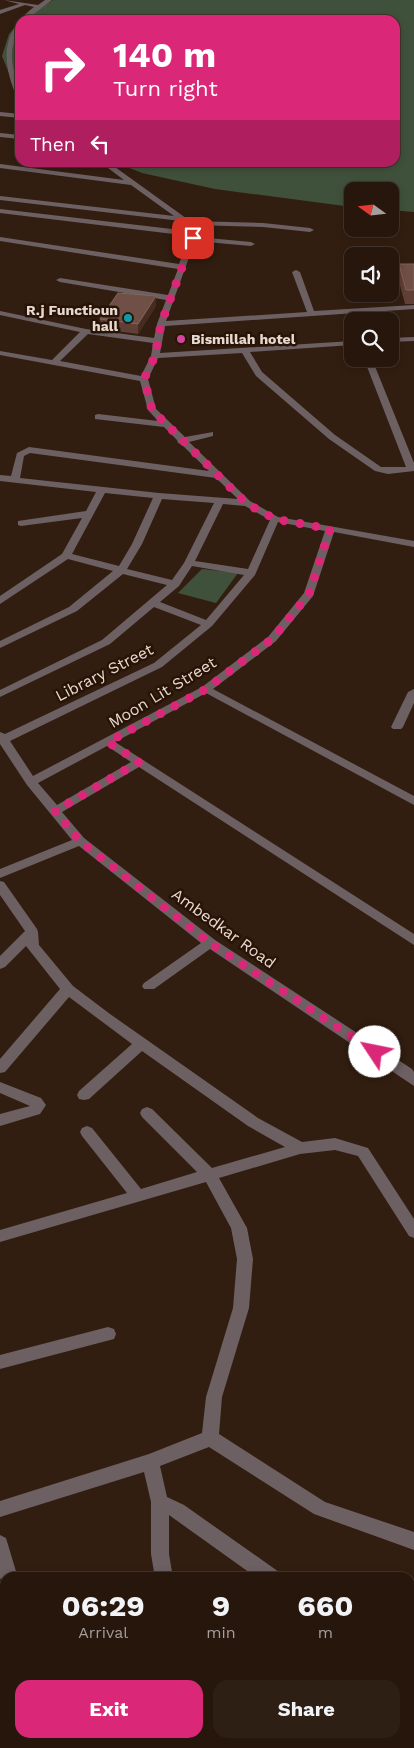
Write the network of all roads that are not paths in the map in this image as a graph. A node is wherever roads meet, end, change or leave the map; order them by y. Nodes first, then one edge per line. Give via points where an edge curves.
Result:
1 (7, 0) edge
2 (48, 0) edge
3 (25, 3) junction
4 (38, 6) junction
5 (0, 12) edge
6 (26, 15) edge
7 (15, 23) edge
8 (3, 43) dead end
9 (3, 69) dead end
10 (15, 92) edge
11 (0, 114) edge
12 (15, 116) edge
13 (0, 135) edge
14 (15, 137) edge
15 (0, 166) edge
16 (110, 167) edge
17 (132, 183) junction
18 (0, 198) edge
19 (0, 211) edge
20 (184, 221) junction
21 (310, 230) dead end
22 (194, 236) junction
23 (0, 239) edge
24 (251, 244) dead end
25 (182, 267) junction
26 (296, 272) dead end
27 (60, 280) dead end
28 (170, 298) junction
29 (414, 307) edge
30 (0, 313) edge
31 (311, 313) junction
32 (161, 324) junction
33 (86, 331) junction
34 (414, 339) edge
35 (399, 340) edge
36 (159, 341) junction
37 (344, 344) edge
38 (245, 351) junction
39 (2, 356) edge
40 (155, 356) junction
41 (53, 364) junction
42 (371, 367) edge
43 (144, 379) junction
44 (98, 417) dead end
45 (165, 424) junction
46 (210, 434) dead end
47 (182, 441) junction
48 (216, 475) junction
49 (0, 478) edge
50 (15, 481) junction
51 (102, 490) junction
52 (159, 496) junction
53 (220, 500) junction
54 (247, 504) junction
55 (88, 514) junction
56 (275, 519) junction
57 (21, 523) dead end
58 (330, 529) junction
59 (414, 544) edge
60 (66, 556) junction
61 (189, 563) junction
62 (122, 569) junction
63 (251, 573) junction
64 (175, 584) junction
65 (0, 601) edge
66 (153, 603) junction
67 (208, 624) junction
68 (0, 645) edge
69 (206, 689) junction
70 (414, 692) edge
71 (0, 694) edge
72 (397, 727) dead end
73 (1, 739) edge
74 (108, 742) junction
75 (139, 762) junction
76 (31, 782) junction
77 (414, 801) edge
78 (55, 811) junction
79 (80, 841) junction
80 (0, 874) edge
81 (0, 885) edge
82 (32, 932) junction
83 (414, 940) edge
84 (210, 943) junction
85 (0, 964) edge
86 (149, 986) dead end
87 (68, 989) junction
88 (141, 1044) junction
89 (0, 1068) edge
90 (412, 1074) edge
91 (0, 1087) edge
92 (84, 1095) dead end
93 (147, 1113) dead end
94 (0, 1120) edge
95 (87, 1132) dead end
96 (300, 1148) junction
97 (210, 1175) junction
98 (138, 1196) junction
99 (414, 1232) edge
100 (0, 1236) edge
101 (108, 1334) dead end
102 (0, 1362) edge
103 (210, 1438) junction
104 (150, 1462) junction
105 (160, 1502) junction
106 (0, 1509) edge
107 (414, 1541) edge
108 (0, 1544) edge
109 (7, 1572) edge
110 (163, 1572) edge
111 (264, 1572) edge

1 - 3 street
2 - 4 street
3 - 4 street
3 - 5 street
4 - 6 street
7 - 8 street
9 - 10 street
11 - 12 street
13 - 14 street
15 - 17 street
16 - 17 street
17 - 20 street
18 - 20 street
19 - 22 street
20 - 21 street via 263,224
20 - 22 street
22 - 24 street
22 - 25 street
23 - 25 street
25 - 28 street
26 - 31 street
27 - 28 street
28 - 32 street
29 - 31 street
30 - 33 street
31 - 32 street
32 - 36 street
33 - 36 street
33 - 41 street
34 - 35 street
36 - 40 street
37 - 38 street
38 - 40 street
38 - 42 street via 259,374 332,437 378,469 388,472 412,469
39 - 41 street
40 - 43 street
41 - 43 street
43 - 45 street via 152,410
44 - 45 street
45 - 47 street
46 - 47 street
47 - 48 street
48 - 50 street via 29,450 20,455
48 - 54 street
49 - 50 street
50 - 51 street
51 - 52 street
51 - 55 street
52 - 53 street
52 - 62 street
53 - 54 street
53 - 61 street
54 - 56 street
55 - 57 street
55 - 60 street
56 - 58 street
56 - 63 street, Library Street
58 - 59 street
58 - 69 street, Moon Lit Street via 309,594 272,639
60 - 62 street
60 - 65 street
61 - 63 street
61 - 64 street
62 - 64 street
62 - 68 street via 73,609
63 - 67 street, Library Street
64 - 66 street
66 - 67 street
66 - 71 street via 106,642
67 - 73 street, Library Street via 158,665
69 - 74 street, Moon Lit Street
69 - 77 street
70 - 72 street
73 - 76 street, Ambedkar Road
74 - 75 street
74 - 76 street, Moon Lit Street
75 - 78 street
75 - 83 street
76 - 78 street, Ambedkar Road
78 - 79 street, Ambedkar Road
79 - 80 street
79 - 84 street, Ambedkar Road
81 - 82 street
82 - 85 street
82 - 87 street via 32,946
84 - 86 street
84 - 90 street, Ambedkar Road
87 - 88 street
87 - 89 street
88 - 92 street
88 - 96 street via 253,1122
91 - 94 street via 39,1106
93 - 97 street
95 - 98 street
96 - 97 street
96 - 99 street via 335,1144 363,1152
97 - 98 street
97 - 103 street via 239,1228 245,1259 241,1308 214,1398
98 - 100 street
101 - 102 street
103 - 104 street
103 - 107 street via 320,1508
104 - 105 street
104 - 106 street
105 - 110 street
105 - 111 street via 178,1511
108 - 109 street

